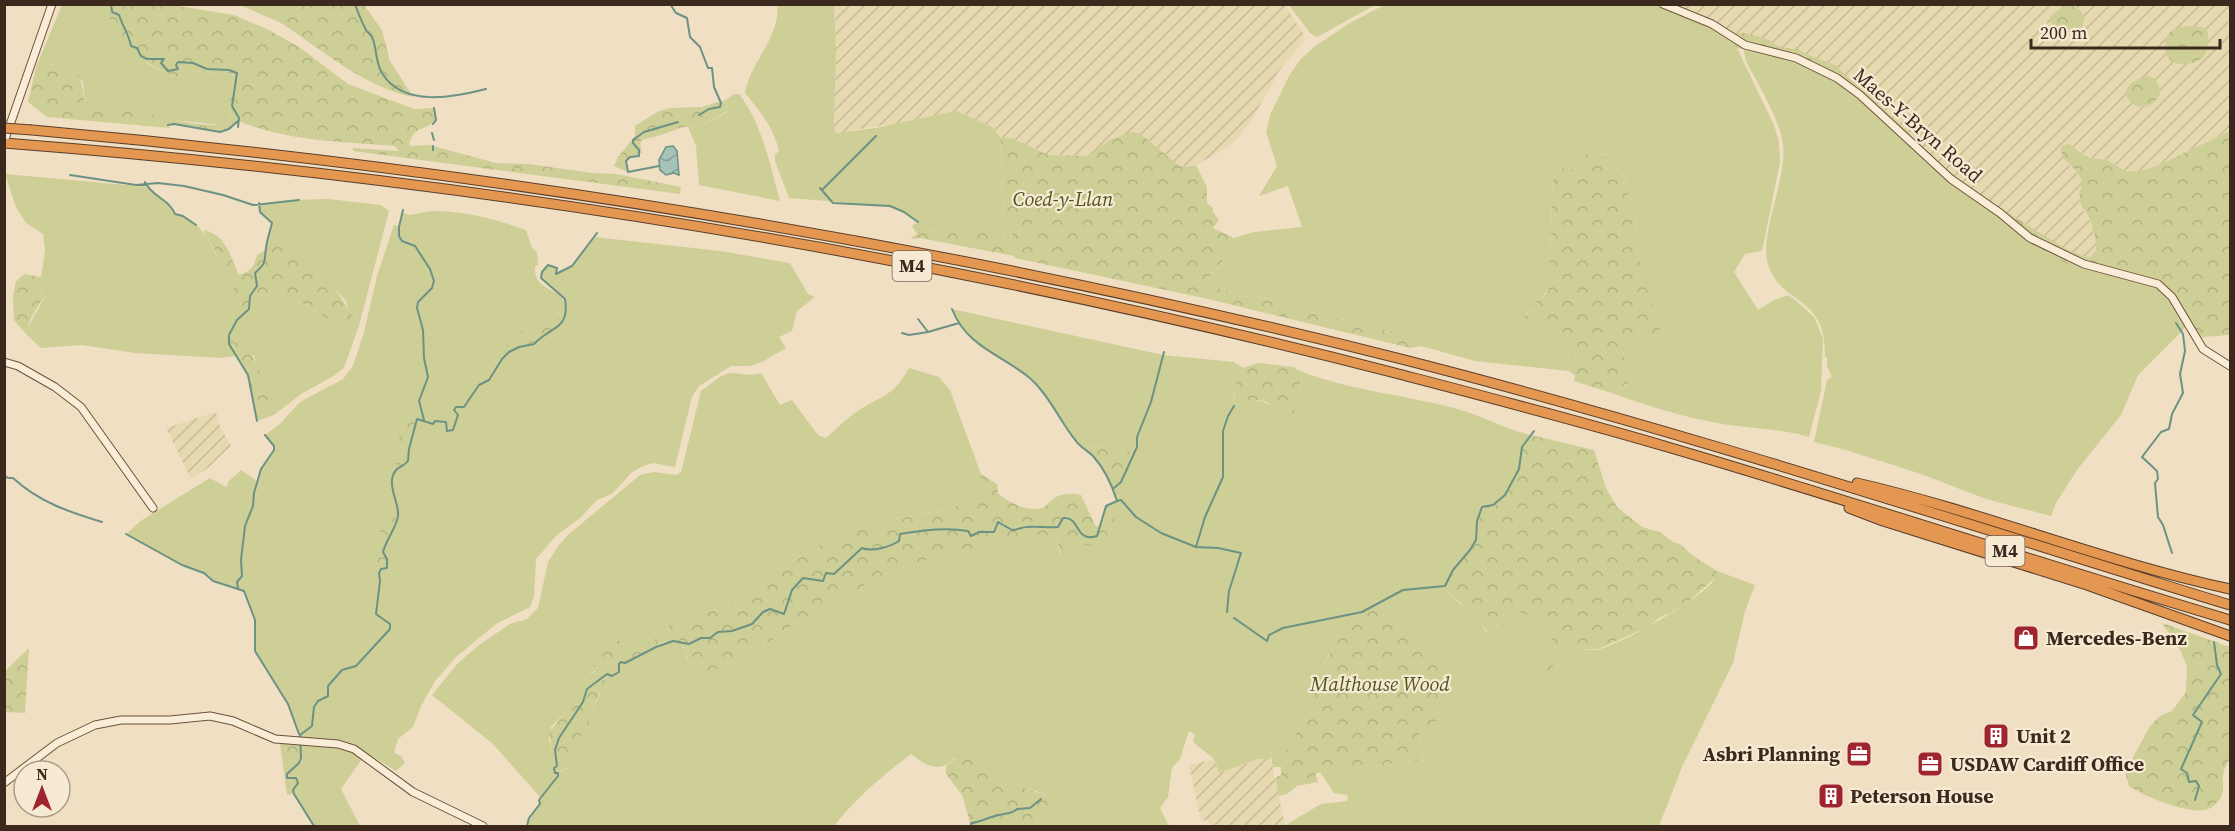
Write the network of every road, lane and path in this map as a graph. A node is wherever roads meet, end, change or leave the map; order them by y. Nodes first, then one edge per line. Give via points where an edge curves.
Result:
1 (52, 4) edge
2 (1663, 4) edge
3 (4, 128) edge
4 (4, 142) edge
5 (4, 362) edge
6 (2230, 366) edge
7 (1784, 467) junction
8 (1779, 481) junction
9 (153, 508) dead end
10 (2230, 589) edge
11 (2230, 604) edge
12 (2230, 620) edge
13 (2230, 636) edge
14 (4, 783) edge
15 (483, 826) edge

1 - 4 street
2 - 6 street, Maes-Y-Bryn Road via 1712,24 1745,45 1796,58 1837,78 1951,179 2030,238 2084,264 2158,284 2172,297 2203,349
3 - 7 highway, M4, bridge via 238,150 461,177 834,236 1136,297 1395,358
4 - 8 highway, M4 via 237,164 439,189 701,228 925,268 1154,315 1380,369
5 - 9 street via 55,387 81,407
7 - 10 highway via 1896,492 2052,541
7 - 11 highway, M4
8 - 12 highway, M4
8 - 13 highway via 1883,521 2087,585
14 - 15 street via 48,748 95,725 210,716 276,739 354,748 413,792

